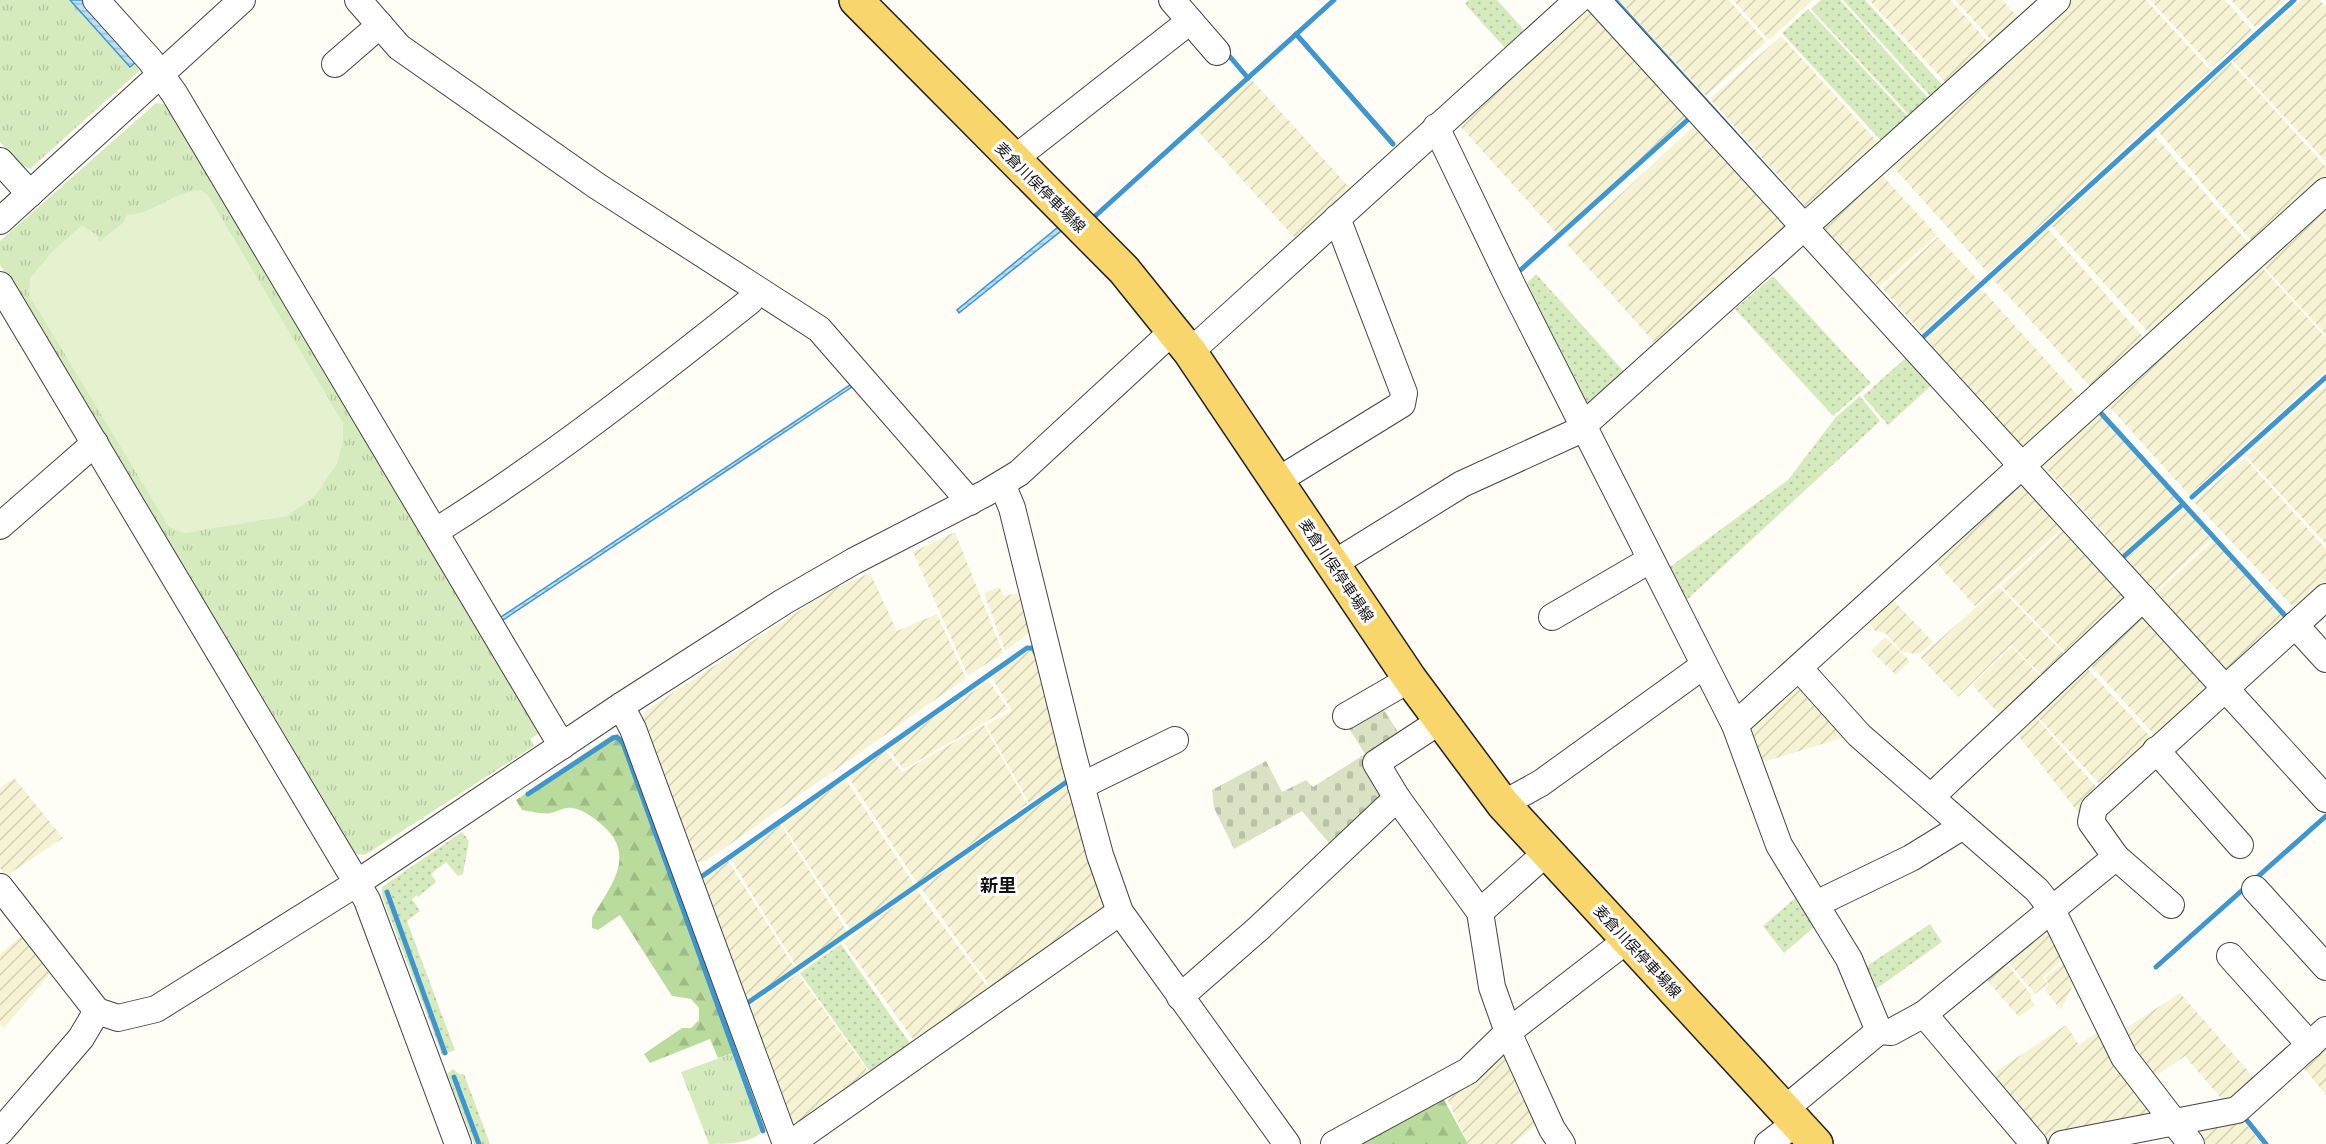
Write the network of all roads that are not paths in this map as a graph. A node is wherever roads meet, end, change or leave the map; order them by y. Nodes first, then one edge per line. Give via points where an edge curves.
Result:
1 (96, 0) edge
2 (242, 0) edge
3 (358, 0) edge
4 (856, 0) edge
5 (1172, 0) edge
6 (1578, 0) edge
7 (1597, 0) edge
8 (2057, 0) edge
9 (1190, 21) junction
10 (380, 26) junction
11 (1217, 52) dead end
12 (335, 64) dead end
13 (161, 76) junction
14 (1436, 127) junction
15 (1014, 159) junction
16 (0, 161) edge
17 (2326, 191) edge
18 (30, 194) junction
19 (1337, 218) junction
20 (0, 220) edge
21 (1806, 227) junction
22 (0, 285) edge
23 (757, 291) junction
24 (1182, 341) junction
25 (1584, 426) junction
26 (95, 443) junction
27 (2023, 464) junction
28 (1277, 481) junction
29 (1002, 484) junction
30 (970, 502) junction
31 (0, 526) edge
32 (436, 531) junction
33 (1650, 560) junction
34 (1334, 564) junction
35 (2326, 597) edge
36 (2143, 598) junction
37 (1552, 617) dead end
38 (2295, 625) junction
39 (2326, 659) edge
40 (1702, 666) junction
41 (1799, 668) junction
42 (1410, 679) junction
43 (2225, 688) junction
44 (621, 706) junction
45 (1346, 716) dead end
46 (1440, 721) junction
47 (1735, 725) junction
48 (1174, 740) dead end
49 (562, 746) junction
50 (2156, 750) junction
51 (1081, 786) junction
52 (1931, 796) junction
53 (1397, 798) junction
54 (2326, 799) edge
55 (1503, 804) junction
56 (1963, 826) junction
57 (2240, 845) dead end
58 (1547, 852) junction
59 (2116, 857) junction
60 (357, 883) junction
61 (0, 887) edge
62 (2255, 889) dead end
63 (1816, 904) junction
64 (2171, 905) dead end
65 (2051, 908) junction
66 (1120, 912) junction
67 (1480, 912) junction
68 (1627, 940) junction
69 (2230, 956) dead end
70 (2326, 967) edge
71 (1180, 997) junction
72 (97, 1011) junction
73 (1924, 1014) junction
74 (1879, 1031) junction
75 (1508, 1032) junction
76 (2318, 1037) edge
77 (2174, 1122) junction
78 (1799, 1125) edge
79 (0, 1132) edge
80 (458, 1144) edge
81 (786, 1144) edge
82 (1287, 1144) edge
83 (1335, 1144) edge
84 (1562, 1144) edge
85 (1768, 1144) edge
86 (2034, 1144) edge
87 (2062, 1144) edge
88 (2191, 1144) edge

1 - 13 street
2 - 13 street
3 - 10 street
4 - 15 main road, 麦倉川俣停車場線
5 - 9 street
6 - 14 street
7 - 21 street
8 - 21 street
9 - 11 street
9 - 15 street
10 - 12 street
10 - 23 street via 399,47 597,186
13 - 18 street
13 - 32 street
14 - 19 street
14 - 25 street
15 - 24 main road, 麦倉川俣停車場線 via 1124,270
16 - 18 street
17 - 27 street
18 - 20 street
19 - 24 street
19 - 28 street via 1404,393 1402,404
21 - 25 street
21 - 27 street
22 - 26 street
23 - 30 street via 819,329
23 - 32 street via 750,302 648,382 509,485
24 - 28 main road, 麦倉川俣停車場線
24 - 29 street
25 - 33 street
25 - 34 street via 1462,484
26 - 31 street
26 - 60 street
27 - 36 street
27 - 41 street
28 - 34 main road, 麦倉川俣停車場線
29 - 30 street
29 - 51 street via 1012,508
30 - 44 street via 810,586
32 - 49 street
33 - 37 street
33 - 40 street
34 - 42 main road, 麦倉川俣停車場線
35 - 38 street
36 - 43 street
36 - 52 street
38 - 39 street
38 - 43 street
40 - 47 street
40 - 55 street via 1541,783
41 - 47 street
41 - 52 street via 1859,735
42 - 45 street
42 - 46 main road, 麦倉川俣停車場線
43 - 50 street
43 - 54 street
44 - 49 street
44 - 81 street via 633,729
46 - 53 street via 1376,763
46 - 55 main road, 麦倉川俣停車場線
47 - 63 street via 1779,845
48 - 51 street
49 - 60 street
50 - 57 street
50 - 59 street via 2094,808 2091,822
51 - 66 street
52 - 56 street
53 - 67 street
53 - 71 street
55 - 58 main road, 麦倉川俣停車場線
56 - 63 street via 1911,858
56 - 65 street via 2037,890
58 - 67 street
58 - 68 main road, 麦倉川俣停車場線
59 - 64 street
59 - 65 street
60 - 72 street via 156,1009 118,1018
60 - 80 street via 367,900
61 - 72 street
62 - 70 street
63 - 74 street via 1849,959
65 - 73 street
65 - 77 street via 2124,1057
66 - 71 street
66 - 81 street
67 - 75 street via 1492,987
68 - 75 street
68 - 78 main road, 麦倉川俣停車場線
69 - 76 street
71 - 82 street
72 - 79 street via 81,1038
73 - 74 street via 1891,1032
73 - 86 street
74 - 78 street
75 - 83 street via 1468,1071
75 - 84 street
76 - 77 street via 2237,1110
77 - 87 street
77 - 88 street
78 - 85 street

